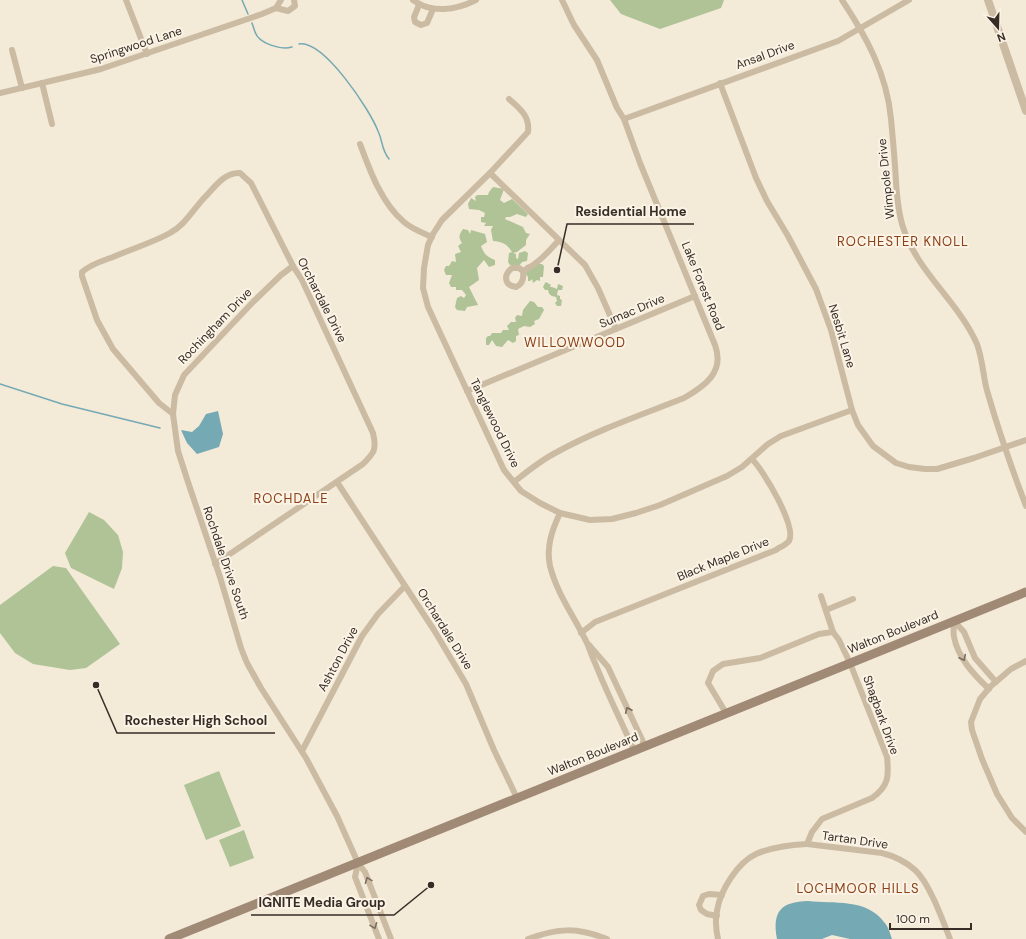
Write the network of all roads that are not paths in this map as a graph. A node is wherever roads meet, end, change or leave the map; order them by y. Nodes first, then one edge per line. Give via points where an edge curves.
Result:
1 (126, 0) edge
2 (281, 0) edge
3 (294, 0) edge
4 (413, 0) edge
5 (476, 0) edge
6 (562, 0) edge
7 (842, 0) edge
8 (909, 0) edge
9 (988, 0) edge
10 (419, 5) junction
11 (276, 8) junction
12 (433, 9) junction
13 (860, 28) junction
14 (12, 50) dead end
15 (146, 54) junction
16 (42, 83) junction
17 (720, 83) junction
18 (22, 88) junction
19 (1023, 92) edge
20 (0, 93) edge
21 (509, 99) dead end
22 (1026, 111) edge
23 (624, 119) junction
24 (52, 124) dead end
25 (360, 144) dead end
26 (490, 173) junction
27 (432, 238) junction
28 (559, 240) junction
29 (293, 266) junction
30 (523, 271) dead end
31 (695, 296) junction
32 (616, 329) junction
33 (467, 391) junction
34 (852, 410) junction
35 (173, 414) junction
36 (1026, 440) edge
37 (1005, 447) junction
38 (752, 459) junction
39 (336, 482) junction
40 (514, 482) junction
41 (1026, 506) edge
42 (560, 513) junction
43 (216, 564) junction
44 (405, 586) junction
45 (1026, 592) edge
46 (821, 596) dead end
47 (853, 599) dead end
48 (826, 610) junction
49 (954, 621) junction
50 (833, 632) junction
51 (581, 633) junction
52 (588, 644) junction
53 (1026, 661) edge
54 (850, 663) junction
55 (992, 686) junction
56 (726, 713) junction
57 (645, 746) junction
58 (634, 750) junction
59 (302, 751) junction
60 (517, 798) junction
61 (1026, 832) edge
62 (807, 844) junction
63 (358, 863) junction
64 (722, 895) junction
65 (716, 916) junction
66 (169, 939) edge
67 (379, 939) edge
68 (391, 939) edge
69 (528, 939) edge
70 (607, 939) edge
71 (718, 939) edge
72 (950, 939) edge

1 - 15 street
2 - 11 street
3 - 11 street, Springwood Lane via 295,6 288,11
4 - 10 street
5 - 12 street via 457,8
6 - 23 street, Lake Forest Road via 574,25 597,60
7 - 13 street, Wimpole Drive
8 - 13 street, Ansal Drive
9 - 19 street
10 - 12 street
10 - 12 street via 414,17 415,22 421,25 427,23
11 - 15 street, Springwood Lane
13 - 17 street, Ansal Drive via 838,41
13 - 37 street, Wimpole Drive via 877,61 888,94 898,207 902,225 908,242 923,267 957,309 977,345 987,392
14 - 18 street
15 - 16 street, Springwood Lane via 101,69
16 - 18 street, Springwood Lane
16 - 24 street
17 - 23 street, Ansal Drive
17 - 34 street, Nesbit Lane via 756,178 816,289 831,330
18 - 20 street, Springwood Lane
19 - 22 street
21 - 26 street, Tanglewood Drive via 523,112 529,124 528,132
23 - 31 street, Lake Forest Road
25 - 27 street via 384,198 394,212 405,223
26 - 27 street, Tanglewood Drive via 442,220
26 - 28 street
27 - 33 street, Tanglewood Drive via 428,245 423,288 428,306
28 - 30 street via 547,254
28 - 32 street via 585,265
29 - 35 street, Rochingham Drive via 281,274 184,375 175,395
29 - 35 street, Orchardale Drive via 251,183 240,173 233,172 170,233 99,262 82,272 97,320 113,349 159,403
29 - 39 street, Orchardale Drive via 319,314 373,433 375,443 372,455
31 - 32 street, Sumac Drive
31 - 40 street, Lake Forest Road via 719,359 717,369 705,384 684,398 555,452
32 - 33 street, Sumac Drive
33 - 40 street, Tanglewood Drive via 504,470
34 - 37 street, Nesbit Lane via 858,425 873,446 896,463 909,467 937,469
34 - 38 street, Tanglewood Drive via 781,436
35 - 43 street, Rochdale Drive South via 178,451
36 - 37 street, Nesbit Lane
37 - 41 street, Wimpole Drive
38 - 42 street, Tanglewood Drive via 727,476 636,513 612,519 590,520
38 - 51 street, Black Maple Drive via 766,478 784,513 790,534 789,540 776,550 595,622
39 - 43 street
39 - 44 street, Orchardale Drive
40 - 42 street, Tanglewood Drive via 521,491
42 - 51 street via 551,533 550,565
43 - 59 street, Rochdale Drive South via 247,663
44 - 59 street, Ashton Drive via 378,614 362,636
44 - 60 street, Orchardale Drive via 466,684
45 - 49 main road, Walton Boulevard
46 - 48 street, Shagbark Drive
47 - 48 street
48 - 50 street, Shagbark Drive
49 - 54 main road, Walton Boulevard
49 - 55 street via 964,632 975,658
49 -> 55 street via 954,636 969,669
50 - 54 street, Shagbark Drive
50 - 56 street via 819,634 760,658 723,664 713,671 708,683
51 - 52 street
57 -> 52 street via 608,667
52 - 58 street
53 - 55 street via 1011,669
54 - 56 main road, Walton Boulevard
54 - 62 street, Shagbark Drive via 886,757 887,781 884,788 872,798 822,819
55 - 61 street via 980,699 974,712 972,730 997,794 1012,818
56 - 57 main road, Walton Boulevard
57 - 58 main road, Walton Boulevard
58 - 60 main road, Walton Boulevard
59 - 63 street, Rochdale Drive South via 337,816
60 - 63 main road, Walton Boulevard
62 - 64 street via 782,846 754,855 731,877
62 - 72 street, Tartan Drive via 882,853 901,861 916,871 930,891
63 - 66 main road, Walton Boulevard
63 -> 67 street via 355,877
68 -> 63 street, Rochdale Drive South via 365,872
64 - 65 street
64 - 65 street via 703,896 698,905 700,910
65 - 71 street
69 - 70 street via 567,930 589,932

